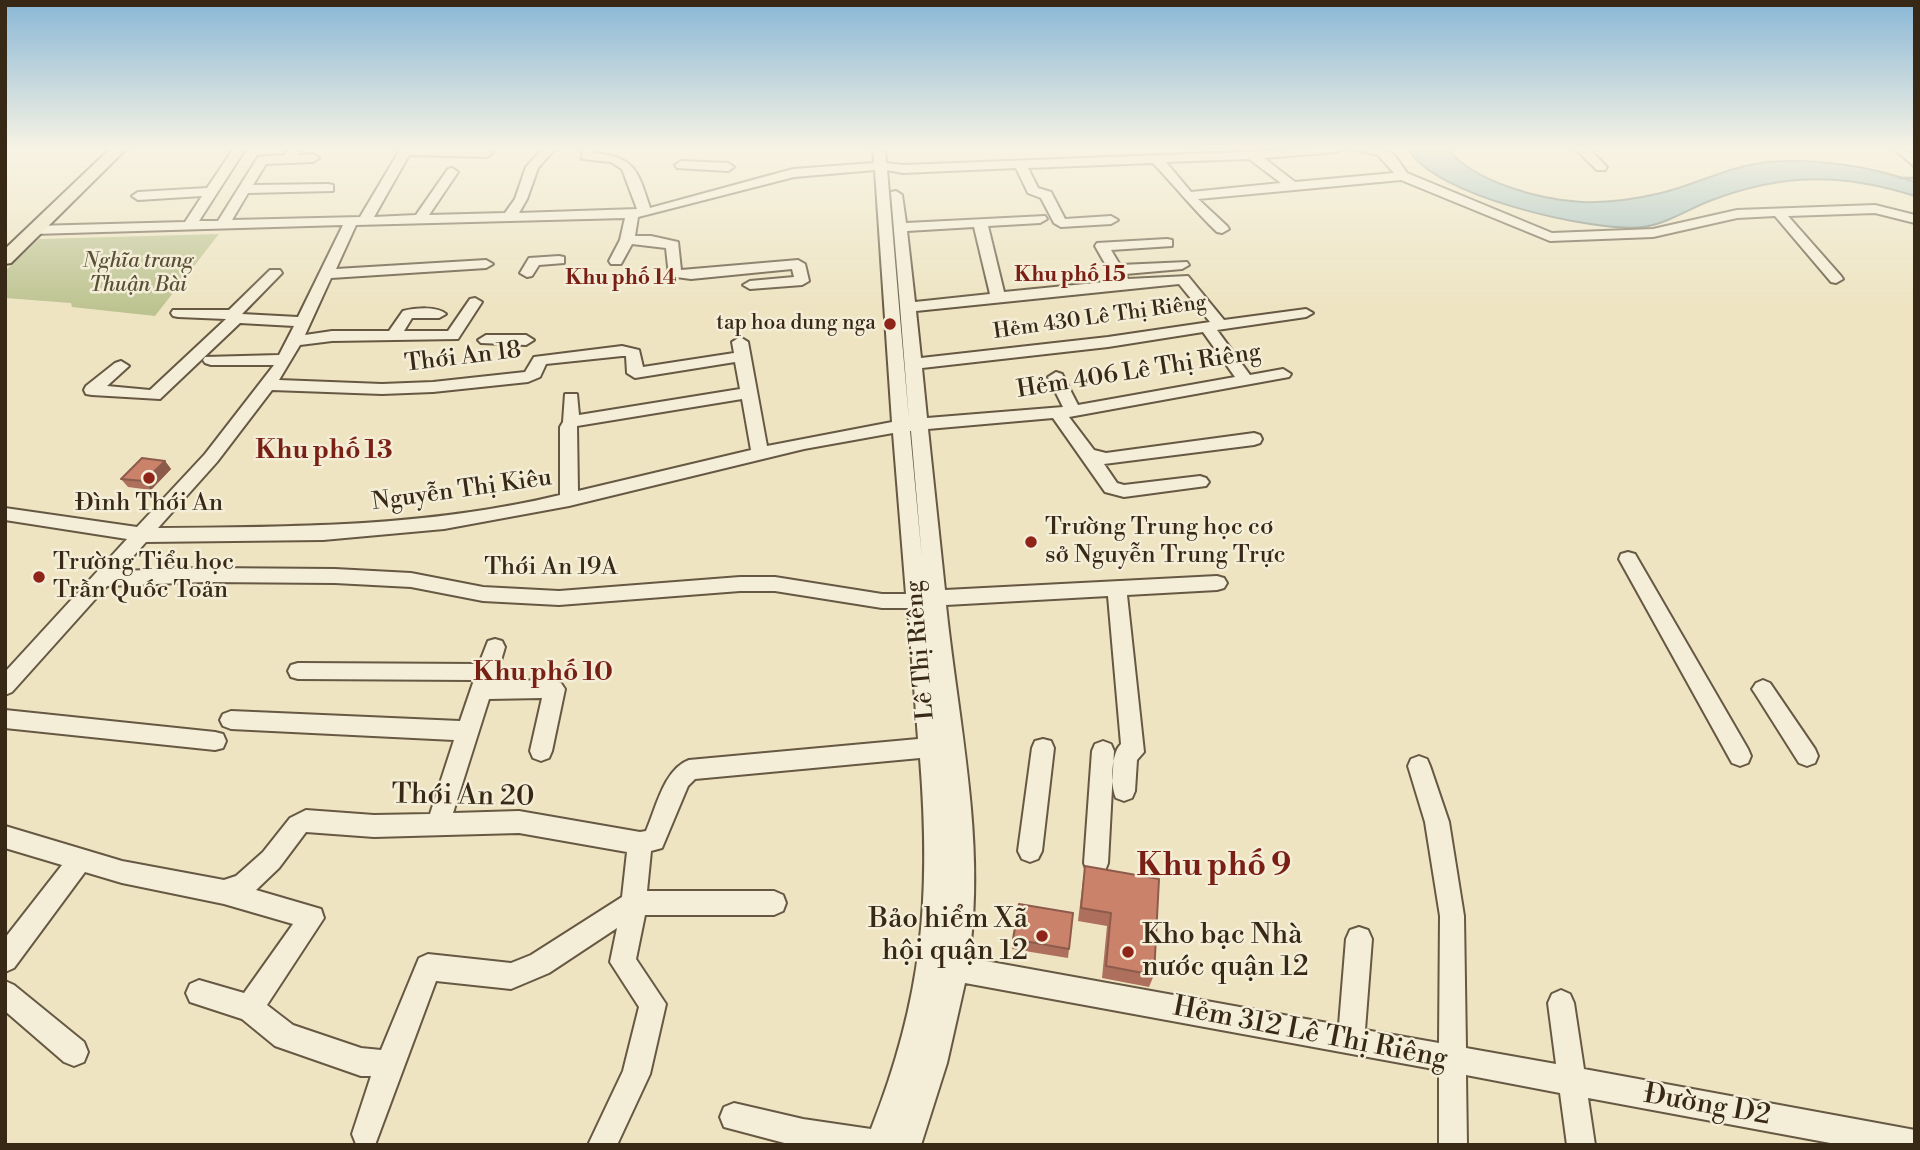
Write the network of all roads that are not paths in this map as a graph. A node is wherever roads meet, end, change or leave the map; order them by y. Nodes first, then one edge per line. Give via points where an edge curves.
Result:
1 (64, 202) edge
2 (205, 202) edge
3 (236, 202) edge
4 (371, 202) edge
5 (432, 202) edge
6 (519, 202) edge
7 (637, 202) edge
8 (685, 202) edge
9 (891, 202) edge
10 (895, 202) edge
11 (1050, 202) edge
12 (1193, 202) edge
13 (1464, 202) edge
14 (1778, 212) junction
15 (638, 214) junction
16 (510, 216) junction
17 (420, 219) junction
18 (1040, 219) dead end
19 (1915, 219) edge
20 (358, 220) junction
21 (1111, 220) dead end
22 (980, 222) junction
23 (223, 224) junction
24 (190, 225) junction
25 (900, 227) junction
26 (1222, 229) dead end
27 (34, 230) junction
28 (627, 240) junction
29 (1167, 243) dead end
30 (5, 259) edge
31 (559, 260) dead end
32 (616, 261) dead end
33 (486, 264) dead end
34 (1182, 265) dead end
35 (275, 273) dead end
36 (527, 273) dead end
37 (326, 274) junction
38 (1120, 277) junction
39 (1836, 279) dead end
40 (751, 285) dead end
41 (998, 297) junction
42 (475, 302) dead end
43 (908, 307) junction
44 (178, 313) dead end
45 (1306, 313) dead end
46 (439, 314) dead end
47 (234, 317) junction
48 (303, 322) junction
49 (1213, 326) junction
50 (393, 336) junction
51 (486, 340) dead end
52 (526, 340) dead end
53 (294, 341) junction
54 (211, 360) dead end
55 (285, 360) junction
56 (913, 364) junction
57 (121, 366) dead end
58 (1283, 374) dead end
59 (1056, 377) dead end
60 (1245, 380) junction
61 (268, 385) junction
62 (749, 393) junction
63 (571, 398) dead end
64 (1066, 412) junction
65 (571, 422) junction
66 (910, 425) junction
67 (1254, 439) dead end
68 (760, 454) junction
69 (1088, 454) junction
70 (1200, 482) dead end
71 (569, 500) junction
72 (5, 514) edge
73 (143, 535) junction
74 (1628, 559) dead end
75 (103, 579) junction
76 (1217, 583) dead end
77 (1117, 587) junction
78 (926, 599) junction
79 (495, 647) dead end
80 (298, 671) dead end
81 (484, 681) junction
82 (5, 686) edge
83 (1763, 690) dead end
84 (5, 719) edge
85 (231, 720) dead end
86 (468, 730) junction
87 (215, 741) dead end
88 (941, 746) junction
89 (1042, 748) dead end
90 (541, 751) dead end
91 (1121, 752) junction
92 (1740, 756) dead end
93 (1807, 756) dead end
94 (1419, 766) dead end
95 (1124, 791) dead end
96 (438, 825) junction
97 (5, 837) edge
98 (640, 843) junction
99 (1030, 851) dead end
100 (81, 859) junction
101 (1096, 863) dead end
102 (224, 892) junction
103 (634, 903) junction
104 (774, 903) dead end
105 (1359, 939) dead end
106 (5, 959) edge
107 (955, 968) junction
108 (199, 993) dead end
109 (5, 994) edge
110 (1561, 1003) dead end
111 (249, 1008) junction
112 (1351, 1041) junction
113 (74, 1052) dead end
114 (1453, 1060) junction
115 (389, 1064) junction
116 (1540, 1076) joint
117 (1572, 1082) junction
118 (734, 1117) dead end
119 (366, 1134) dead end
120 (1915, 1144) edge
121 (602, 1145) edge
122 (880, 1145) edge
123 (907, 1145) edge
124 (1453, 1145) edge
125 (1581, 1145) edge

1 - 27 main road
2 - 24 street
3 - 23 street
4 - 20 street
5 - 17 street
6 - 16 street
7 - 15 street
8 - 15 street
9 - 66 street, Lê Thị Riêng
10 - 25 street, Lê Thị Riêng
11 - 21 street via 1062,223
12 - 26 street
13 - 14 street via 1550,237 1653,233 1737,214
14 - 19 street via 1875,209
14 - 39 street
15 - 16 street
15 - 28 street
16 - 17 street
17 - 20 street
18 - 22 street
20 - 23 street
20 - 37 street
22 - 25 street
22 - 41 street
23 - 24 street
24 - 27 street
25 - 43 street, Lê Thị Riêng
27 - 30 main road
28 - 32 street
28 - 40 street via 673,245 674,273 798,264 802,281
29 - 38 street via 1102,246
31 - 36 street via 534,261
33 - 37 street
34 - 38 street
35 - 47 street
37 - 48 street
38 - 41 street
38 - 49 street, Hẻm 430 Lê Thị Riêng via 1183,279
41 - 43 street
42 - 50 street via 453,336
43 - 56 street, Lê Thị Riêng
44 - 47 street
45 - 49 street
46 - 50 street via 408,314
47 - 48 street
47 - 57 street via 154,395 92,390
48 - 53 street
49 - 56 street, Hẻm 430 Lê Thị Riêng
49 - 60 street
50 - 53 street
51 - 52 street
53 - 55 street
54 - 55 street
55 - 61 street
56 - 66 street, Lê Thị Riêng
58 - 60 street, Hẻm 406 Lê Thị Riêng
59 - 64 street
60 - 64 street, Hẻm 406 Lê Thị Riêng
61 - 62 street, Thới An 18 via 444,386 528,377 540,360 622,351 634,353 635,373 737,357 741,351
61 - 73 street
62 - 65 street
62 - 68 street
63 - 65 street
64 - 66 street, Hẻm 406 Lê Thị Riêng
64 - 69 street
65 - 71 street
66 - 68 street, Nguyễn Thị Kiêu
66 - 78 street, Lê Thị Riêng
67 - 69 street via 1106,459
68 - 71 street, Nguyễn Thị Kiêu
69 - 70 street via 1111,488 1124,491
71 - 73 street, Nguyễn Thị Kiêu via 444,522 334,532
72 - 73 street, Nguyễn Thị Kiêu
73 - 75 street
74 - 92 street
75 - 78 street, Thới An 19A via 335,576 559,598 775,584 882,601
75 - 82 street
76 - 77 street, Thới An 19A
77 - 78 street, Thới An 19A
77 - 91 street
78 - 88 street, Lê Thị Riêng
79 - 81 street
80 - 81 street
81 - 86 street
81 - 90 street via 554,690
83 - 93 street
84 - 87 street
85 - 86 street
86 - 96 street
88 - 98 street via 689,770 680,780 654,840
88 - 107 street, Lê Thị Riêng via 958,800 961,921
88 - 122 street, Lê Thị Riêng via 939,882 932,958 910,1063
89 - 99 street
91 - 95 street
91 - 101 street
94 - 114 street via 1437,822 1452,916
96 - 98 street, Thới An 20 via 519,822
96 - 102 street, Thới An 20 via 306,821 244,885
97 - 100 street
98 - 103 street
100 - 102 street via 122,873
100 - 106 street
102 - 111 street via 312,918
103 - 104 street
103 - 115 street via 540,964 511,976 428,967
103 - 121 street via 623,962 653,1004 636,1074
105 - 112 street
107 - 112 street, Hẻm 312 Lê Thị Riêng
107 - 123 street, Lê Thị Riêng via 933,1070
108 - 111 street
109 - 113 street
110 - 117 street
111 - 115 street via 285,1036 361,1062
112 - 114 street, Hẻm 312 Lê Thị Riêng
114 - 116 street, Hẻm 312 Lê Thị Riêng
114 - 124 street
115 - 119 street
116 - 117 street, Đường D2
117 - 120 street, Đường D2
117 - 125 street
118 - 122 street

